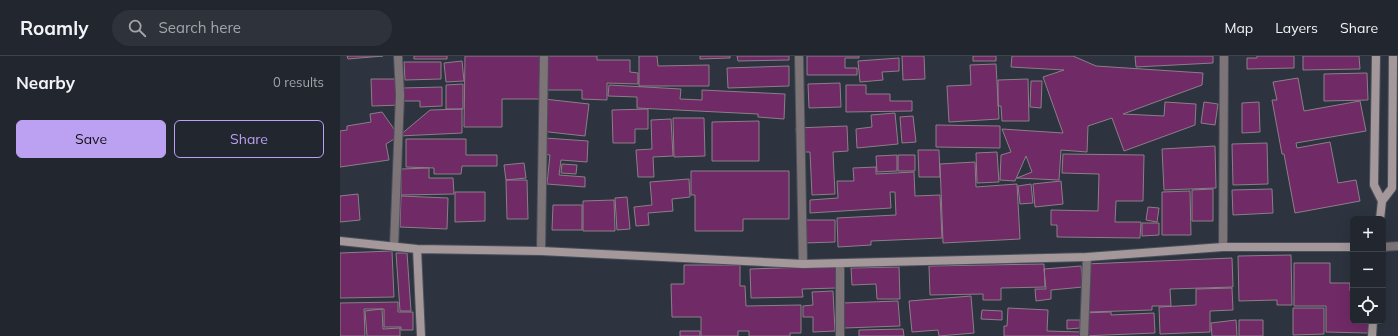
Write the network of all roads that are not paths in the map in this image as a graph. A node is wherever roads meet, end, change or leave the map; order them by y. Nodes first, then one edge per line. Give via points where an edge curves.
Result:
1 (398, 56) edge
2 (544, 56) edge
3 (799, 56) edge
4 (1224, 56) edge
5 (1376, 56) edge
6 (1393, 56) edge
7 (1382, 201) junction
8 (1380, 216) edge
9 (340, 242) edge
10 (1398, 246) edge
11 (394, 247) junction
12 (1223, 247) junction
13 (1350, 247) edge
14 (1386, 247) edge
15 (417, 249) junction
16 (541, 251) junction
17 (1087, 257) junction
18 (802, 264) junction
19 (840, 264) junction
20 (1373, 324) edge
21 (421, 336) edge
22 (840, 336) edge
23 (1084, 336) edge
24 (1372, 336) edge

1 - 11 street via 400,102
2 - 16 street
3 - 18 street
4 - 12 street
5 - 7 street via 1374,186
6 - 7 street via 1392,188
7 - 8 street
9 - 11 street
10 - 14 street
11 - 15 street
12 - 13 street
12 - 17 street
15 - 16 street
15 - 21 street
16 - 18 street
17 - 19 street
17 - 23 street
18 - 19 street
19 - 22 street
20 - 24 street

